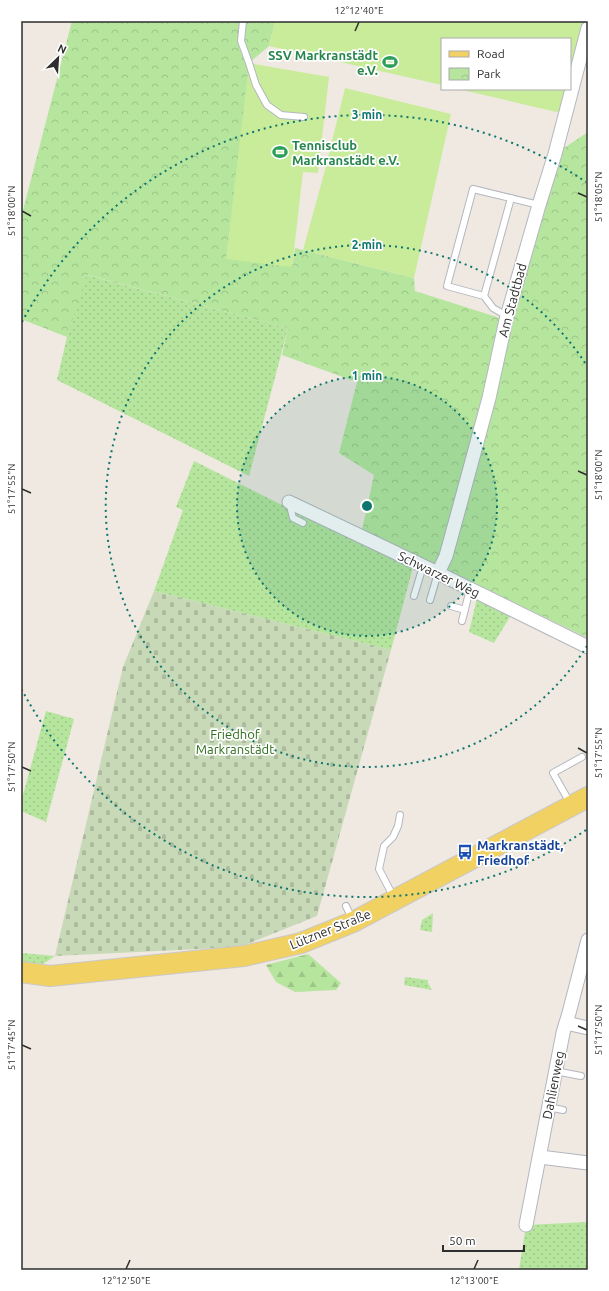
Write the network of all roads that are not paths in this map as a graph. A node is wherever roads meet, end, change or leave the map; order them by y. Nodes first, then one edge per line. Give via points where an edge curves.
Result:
1 (243, 21) edge
2 (588, 28) edge
3 (304, 118) dead end
4 (511, 198) junction
5 (539, 205) junction
6 (484, 296) junction
7 (507, 316) junction
8 (289, 502) joint
9 (303, 523) dead end
10 (423, 566) junction
11 (438, 573) junction
12 (470, 589) junction
13 (414, 596) dead end
14 (430, 600) dead end
15 (451, 606) dead end
16 (465, 610) junction
17 (462, 621) dead end
18 (588, 647) edge
19 (582, 757) dead end
20 (580, 801) edge
21 (400, 815) dead end
22 (395, 900) junction
23 (588, 940) edge
24 (21, 972) edge
25 (568, 1018) junction
26 (588, 1028) edge
27 (556, 1071) junction
28 (581, 1076) dead end
29 (548, 1107) junction
30 (564, 1110) dead end
31 (540, 1157) junction
32 (588, 1164) edge
33 (526, 1225) dead end

1 - 3 lane via 240,41 256,85 267,105 281,115
2 - 5 street, Am Stadtbad
4 - 5 lane
4 - 6 lane
4 - 6 lane via 473,188 447,286
5 - 7 street, Am Stadtbad
6 - 7 lane via 493,308
7 - 11 street, Am Stadtbad via 489,398 446,556
8 - 9 lane via 293,518
8 - 10 street, Schwarzer Weg
10 - 11 street, Schwarzer Weg
10 - 13 lane
11 - 12 street, Schwarzer Weg
11 - 14 lane
12 - 16 lane
12 - 18 street, Schwarzer Weg
15 - 16 lane
16 - 17 lane
19 - 20 lane via 554,774
20 - 22 main road, Lützner Straße
21 - 22 lane via 398,826 384,846 379,869
22 - 24 main road, Lützner Straße via 350,914 301,944 244,956 50,976
23 - 25 street, Dahlienweg
25 - 26 street
25 - 27 street, Dahlienweg
27 - 28 lane
27 - 29 street, Dahlienweg
29 - 30 lane
29 - 31 street, Dahlienweg
31 - 32 street
31 - 33 street, Dahlienweg

